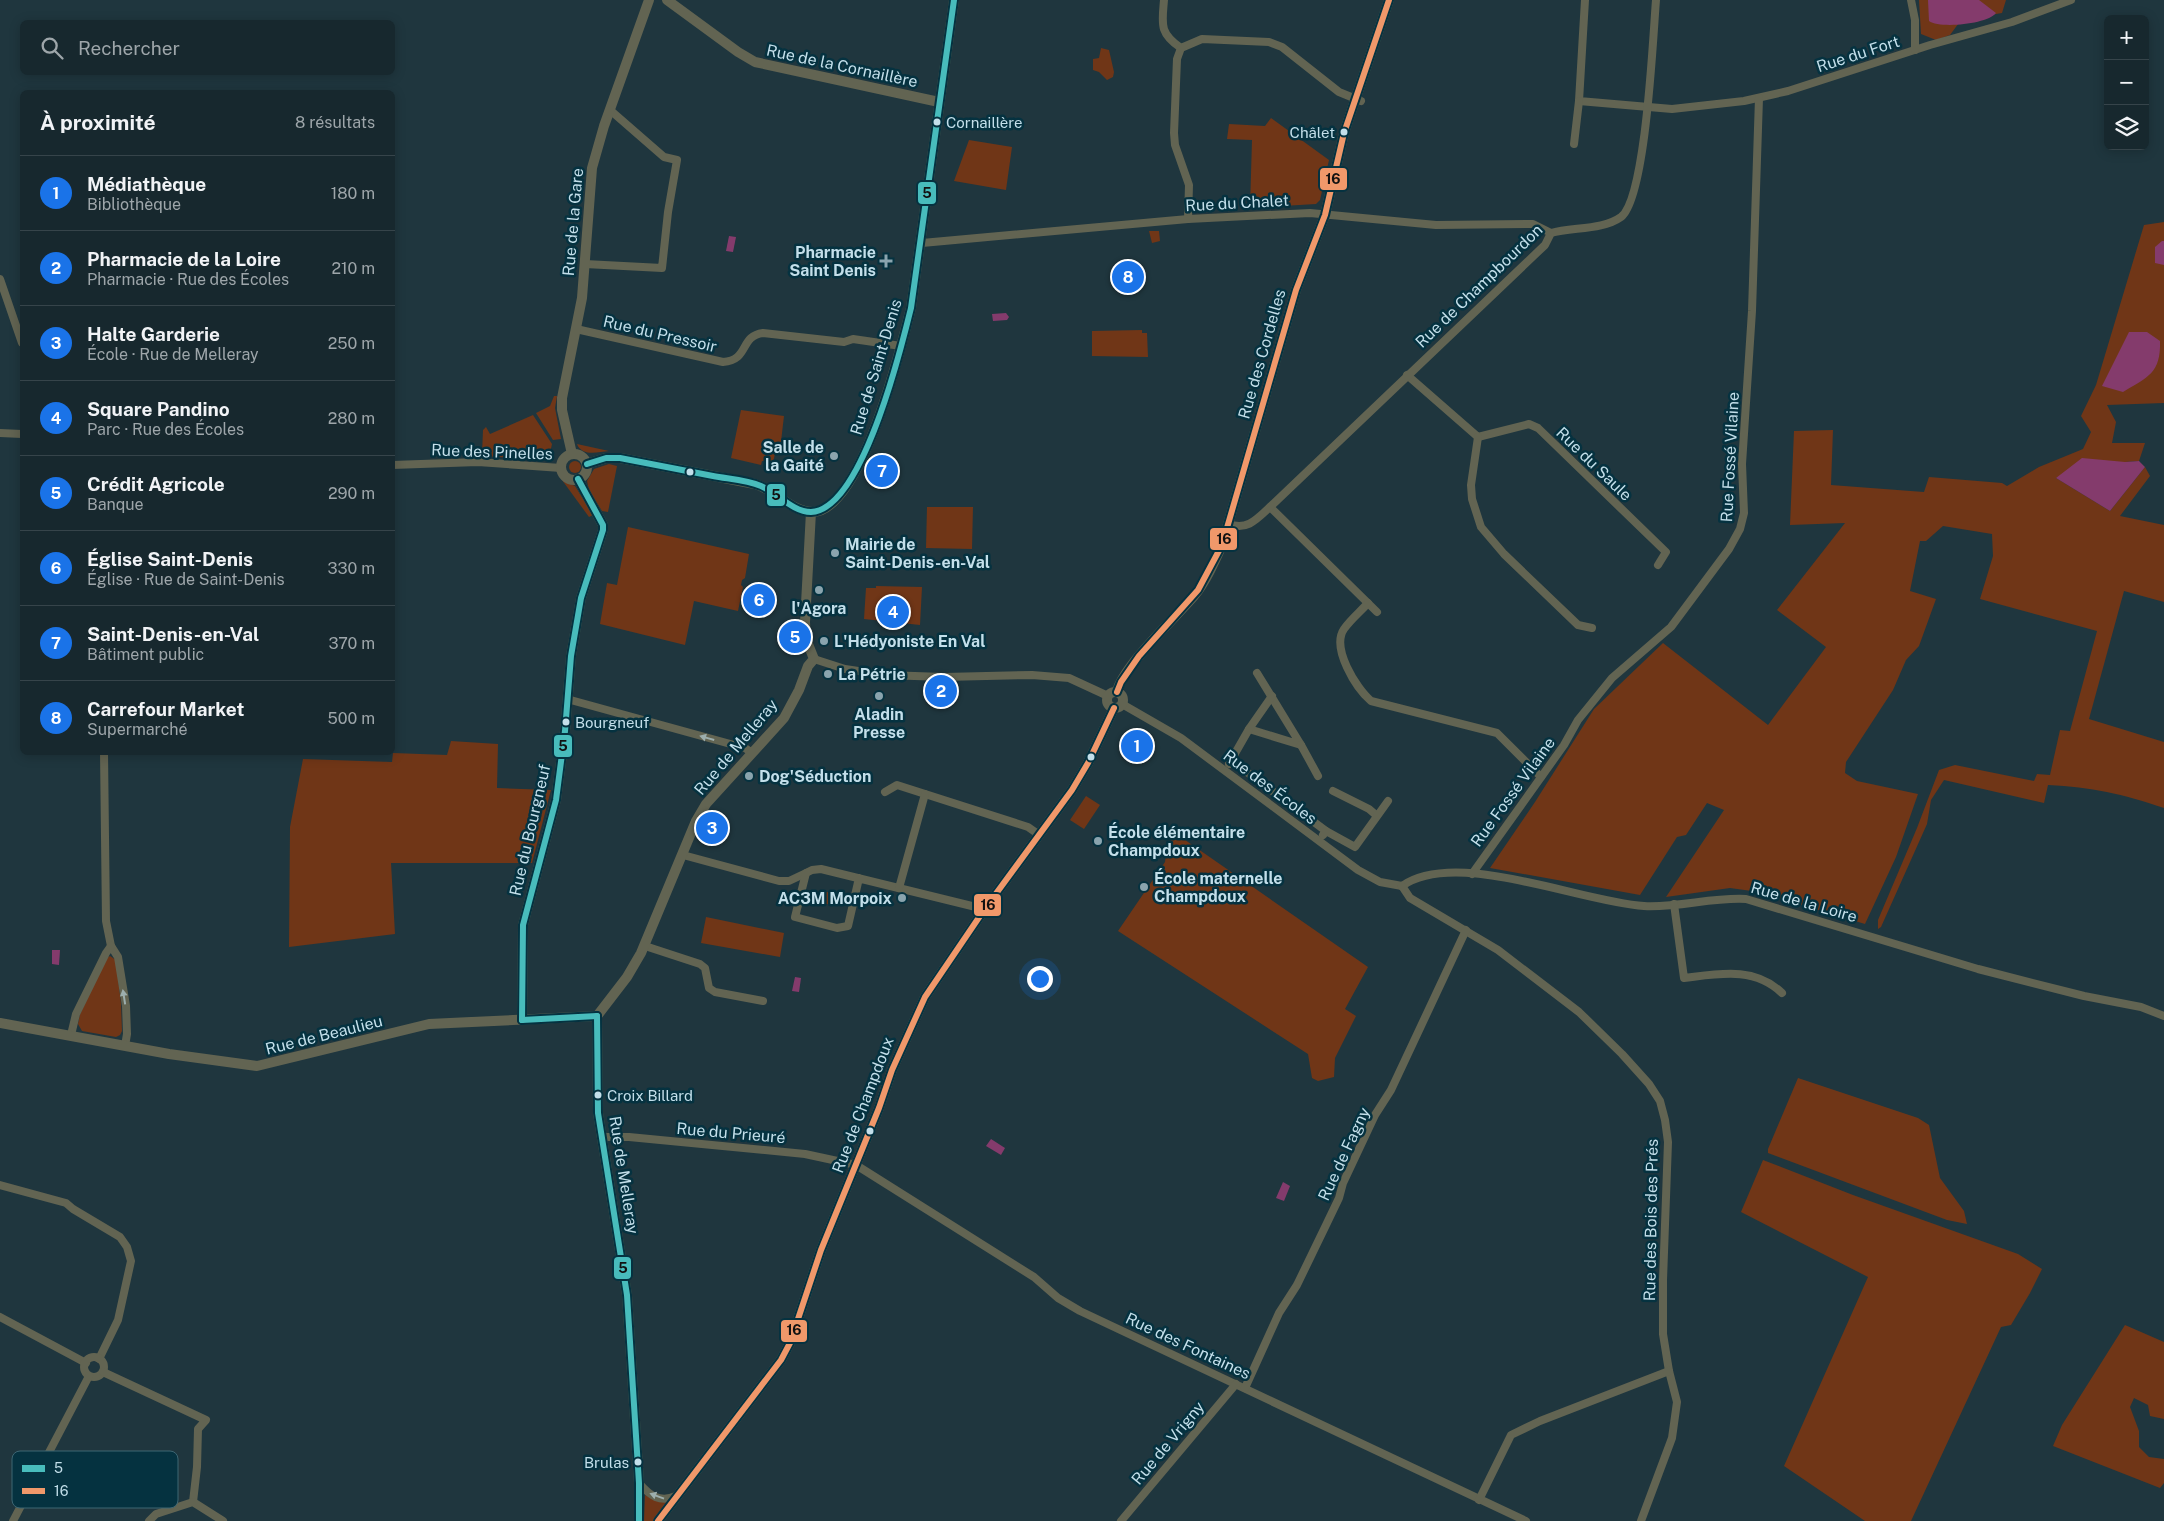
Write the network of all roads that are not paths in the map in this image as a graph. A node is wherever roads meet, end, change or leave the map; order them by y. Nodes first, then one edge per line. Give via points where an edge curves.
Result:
1 (649, 0) edge
2 (667, 0) edge
3 (954, 0) edge
4 (1164, 0) edge
5 (1390, 0) edge
6 (1585, 0) edge
7 (1656, 0) edge
8 (1911, 0) edge
9 (2071, 0) edge
10 (1182, 48) junction
11 (1915, 50) junction
12 (1759, 98) junction
13 (1358, 100) junction
14 (1579, 101) junction
15 (939, 102) junction
16 (1648, 107) junction
17 (610, 110) junction
18 (1574, 144) dead end
19 (1325, 215) junction
20 (1188, 219) junction
21 (1551, 233) junction
22 (922, 242) junction
23 (585, 264) junction
24 (0, 279) edge
25 (576, 329) junction
26 (20, 338) edge
27 (901, 346) junction
28 (1407, 375) junction
29 (0, 433) edge
30 (20, 434) edge
31 (1478, 437) junction
32 (572, 454) junction
33 (587, 464) junction
34 (395, 465) edge
35 (561, 468) junction
36 (578, 479) junction
37 (1270, 507) junction
38 (811, 512) junction
39 (1229, 524) junction
40 (1658, 565) dead end
41 (1368, 603) junction
42 (1377, 612) dead end
43 (1592, 628) dead end
44 (814, 659) junction
45 (1257, 673) dead end
46 (1112, 694) junction
47 (1272, 696) junction
48 (568, 699) junction
49 (1118, 706) junction
50 (1249, 729) junction
51 (1301, 745) junction
52 (752, 753) junction
53 (104, 755) edge
54 (1232, 761) junction
55 (1225, 770) junction
56 (1318, 776) dead end
57 (1541, 778) junction
58 (1333, 791) dead end
59 (885, 792) dead end
60 (925, 794) junction
61 (1388, 801) dead end
62 (1376, 815) junction
63 (1326, 831) junction
64 (1038, 834) junction
65 (1319, 841) junction
66 (683, 855) junction
67 (806, 873) junction
68 (1472, 874) junction
69 (859, 878) junction
70 (1402, 886) junction
71 (899, 888) junction
72 (1674, 904) junction
73 (984, 910) junction
74 (1466, 930) junction
75 (111, 946) junction
76 (644, 946) junction
77 (1782, 994) dead end
78 (763, 1001) dead end
79 (597, 1016) junction
80 (2164, 1016) edge
81 (522, 1020) junction
82 (0, 1023) edge
83 (71, 1035) junction
84 (125, 1046) junction
85 (602, 1137) junction
86 (856, 1165) junction
87 (0, 1185) edge
88 (0, 1317) edge
89 (99, 1359) junction
90 (86, 1363) junction
91 (1669, 1371) junction
92 (103, 1372) junction
93 (89, 1376) junction
94 (1236, 1384) junction
95 (1244, 1388) junction
96 (50, 1451) edge
97 (639, 1483) junction
98 (678, 1495) junction
99 (1480, 1500) junction
100 (193, 1502) junction
101 (178, 1507) edge
102 (20, 1508) edge
103 (174, 1508) edge
104 (13, 1521) edge
105 (149, 1521) edge
106 (223, 1521) edge
107 (639, 1521) edge
108 (658, 1521) edge
109 (1121, 1521) edge
110 (1526, 1521) edge
111 (1640, 1521) edge

1 - 17 street, Rue de la Gare
2 - 15 street, Rue de la Cornaillère via 755,62
3 - 15 street, Rue de Saint-Denis
4 - 10 street via 1162,26 1171,41
5 - 13 street, Rue des Cordelles
6 - 14 street
7 - 16 street, Rue de Champbourdon
8 - 11 street
9 - 11 street, Rue du Fort via 2012,22
10 - 13 street via 1202,39 1269,42 1282,47 1339,92
10 - 20 street via 1177,59 1174,133 1188,185
11 - 12 street, Rue du Fort
12 - 16 street, Rue du Fort via 1672,109
12 - 57 street, Rue Fossé Vilaine via 1752,311 1742,464 1744,513 1740,529 1729,549 1671,627 1612,678 1578,720
13 - 19 street, Rue des Cordelles via 1344,134
14 - 16 street, Rue du Fort
14 - 18 street
15 - 22 street, Rue de Saint-Denis
16 - 21 street, Rue de Champbourdon via 1631,204 1624,215 1599,225
17 - 23 street, Rue de la Gare via 592,168
17 - 23 street via 664,157 677,160 662,268
19 - 20 street, Rue du Chalet
19 - 21 street, Rue du Chalet via 1436,225 1533,224
19 - 39 street, Rue des Cordelles via 1296,290
20 - 22 street, Rue du Chalet
21 - 28 street, Rue de Champbourdon via 1545,244
22 - 27 street, Rue de Saint-Denis
23 - 25 street, Rue de la Gare
24 - 26 street
25 - 27 street, Rue du Pressoir via 723,362 738,358 747,340 754,334 763,333
25 - 32 street, Rue de la Gare via 562,398
27 - 38 street, Rue de Saint-Denis via 872,434 854,476 829,507
28 - 31 street
28 - 37 street, Rue de Champbourdon
29 - 30 street
31 - 40 street, Rue du Saule via 1529,424 1538,428 1666,552
31 - 43 street via 1472,499 1481,527 1504,554 1578,625
32 - 33 street via 583,457
32 - 35 street via 563,460
33 - 36 street via 586,471
33 - 38 street via 606,458 620,458 746,482 766,487 794,507
34 - 35 street, Rue des Pinelles via 478,462
35 - 36 street via 567,477
36 - 48 street, Rue du Bourgneuf via 604,530 581,598 571,656
37 - 39 street, Rue de Champbourdon via 1248,525 1237,527
37 - 41 street
38 - 44 street via 805,622 806,639
39 - 46 street, Rue des Cordelles via 1213,565 1196,594 1142,654
41 - 42 street
41 - 57 street via 1343,630 1341,646 1342,659 1365,696 1371,701 1497,733
44 - 46 street via 845,669 885,675 1069,678
44 - 52 street, Rue de Melleray via 784,718
45 - 47 street
46 - 49 street via 1108,703
47 - 50 street
47 - 51 street
52 -> 48 street via 745,748
48 - 81 street, Rue du Bourgneuf via 556,800 523,925
49 - 55 street, Rue des Écoles via 1181,738
49 - 64 street, Rue de Champdoux via 1086,768
50 - 51 street
50 - 54 street
51 - 56 street
52 - 66 street, Rue de Melleray via 706,804
53 - 75 street via 106,921
54 - 55 street
54 - 63 street
55 - 65 street, Rue des Écoles
57 - 68 street, Rue Fossé Vilaine
58 - 62 street
59 - 60 street via 897,785
60 - 64 street via 1028,827
60 - 71 street
61 - 62 street
62 - 63 street via 1355,847
63 - 65 street
64 - 73 street, Rue de Champdoux
65 - 70 street, Rue des Écoles via 1358,870 1387,884
66 - 67 street via 779,881 789,881
66 - 76 street, Rue de Melleray
67 - 69 street via 821,869
67 - 69 street via 795,917 837,928 848,926
68 - 70 street, Rue de la Loire via 1426,875
68 - 72 street, Rue de la Loire via 1622,903 1644,906
69 - 71 street
70 - 74 street, Rue des Bois des Prés via 1410,898
71 - 73 street
72 - 77 street via 1684,978 1734,972 1771,983
72 - 80 street, Rue de la Loire via 1746,898 1978,969 2141,1007
73 - 86 street, Rue de Champdoux via 930,990 913,1022
74 - 91 street, Rue des Bois des Prés via 1498,950 1579,1012 1649,1084 1660,1101 1668,1142 1663,1334
74 - 95 street, Rue de Fagny via 1391,1090 1375,1115 1297,1285 1279,1313
75 - 83 street via 76,1014
84 -> 75 street via 126,1006 118,957
76 - 78 street via 700,964 705,968 709,988 715,992
76 - 79 street, Rue de Melleray via 627,977
79 - 81 street, Rue de Beaulieu
79 - 85 street, Rue de Melleray via 597,1091
81 - 84 street, Rue de Beaulieu via 430,1024 257,1066
82 - 83 street, Rue de Beaulieu
83 - 84 street, Rue de Beaulieu
85 - 86 street, Rue du Prieuré via 804,1154
85 - 97 street, Rue de Melleray via 627,1295
86 - 94 street, Rue des Fontaines via 1034,1277 1065,1302
86 - 98 street, Rue de Champdoux via 781,1360
87 - 89 street via 66,1203 120,1237 127,1247 131,1261 118,1320
88 - 90 street
89 - 90 street via 92,1358
89 - 92 street via 104,1364
90 - 93 street via 85,1370
91 - 99 street via 1511,1435
91 - 111 street, Rue des Bois des Prés via 1677,1402 1672,1438
92 - 93 street via 95,1377
92 - 100 street via 206,1420 198,1429
93 - 96 street
94 - 95 street, Rue des Fontaines
94 - 109 street, Rue de Vrigny
95 - 99 street, Rue des Fontaines
98 -> 97 street via 658,1499
97 - 107 street, Rue de Melleray
98 - 108 street, Rue de Champdoux
99 - 110 street, Rue des Fontaines
100 - 101 street
100 - 106 street
102 - 104 street
103 - 105 street via 156,1514

